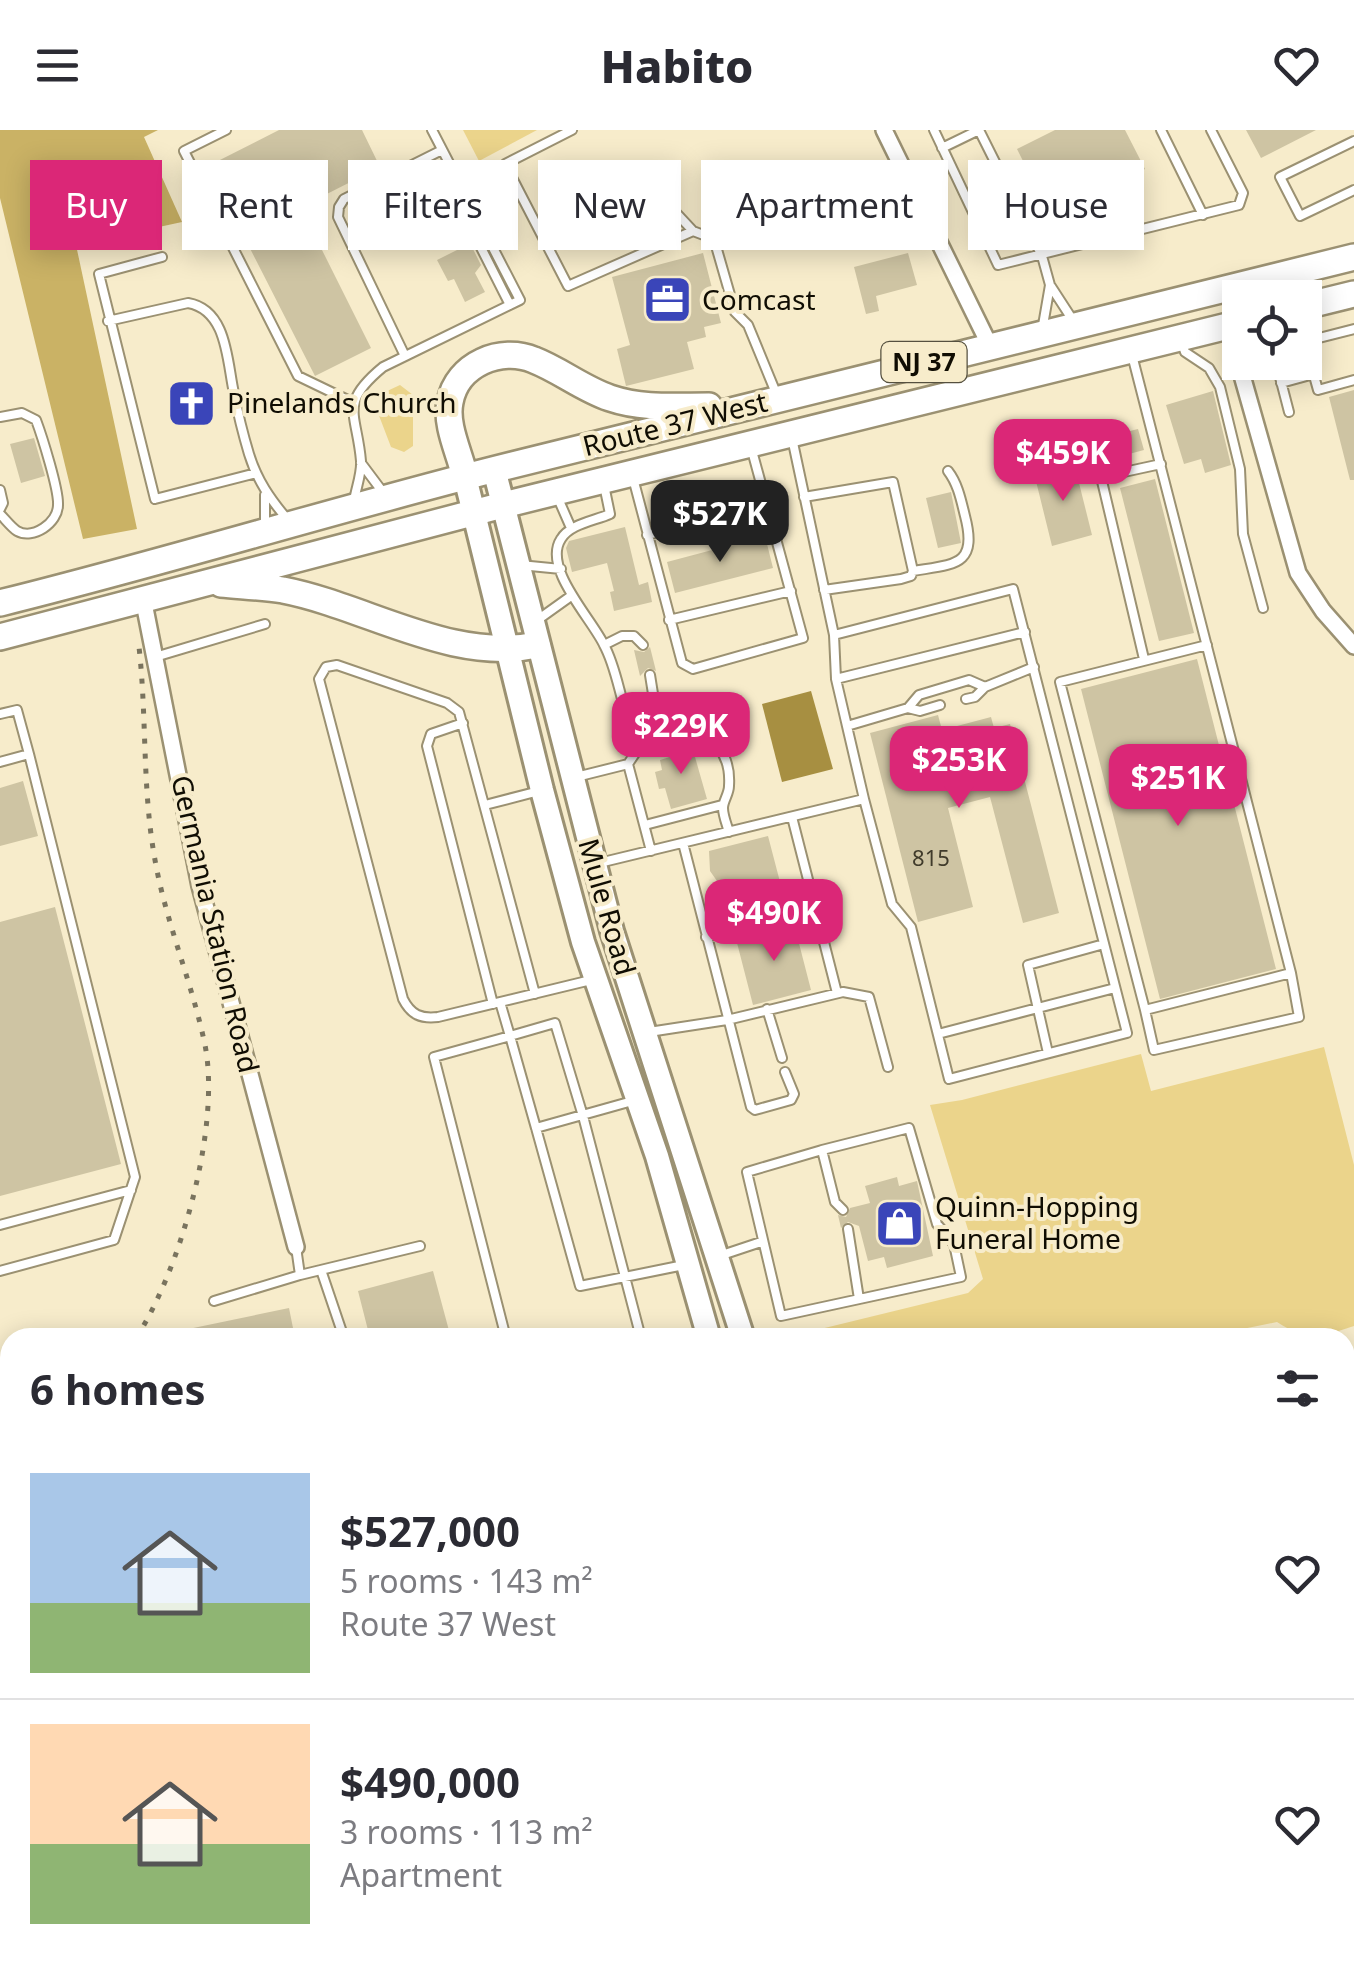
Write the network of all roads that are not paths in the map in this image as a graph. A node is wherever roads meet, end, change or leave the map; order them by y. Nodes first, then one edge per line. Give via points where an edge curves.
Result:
1 (226, 130) edge
2 (432, 130) edge
3 (572, 130) edge
4 (884, 130) edge
5 (934, 130) edge
6 (979, 130) edge
7 (1162, 130) edge
8 (1211, 130) edge
9 (1354, 141) edge
10 (942, 148) junction
11 (442, 150) junction
12 (1354, 190) edge
13 (1203, 215) junction
14 (681, 218) edge
15 (538, 228) edge
16 (692, 230) junction
17 (681, 235) edge
18 (482, 250) edge
19 (549, 250) edge
20 (648, 250) edge
21 (1042, 256) junction
22 (162, 257) dead end
23 (1354, 258) edge
24 (1050, 285) junction
25 (1354, 294) edge
26 (1322, 302) edge
27 (510, 305) junction
28 (108, 321) junction
29 (1077, 325) junction
30 (1222, 327) edge
31 (1354, 329) edge
32 (1042, 334) junction
33 (1322, 337) edge
34 (1180, 338) junction
35 (990, 346) junction
36 (1130, 350) junction
37 (406, 356) junction
38 (1248, 380) edge
39 (1280, 380) edge
40 (1292, 380) edge
41 (1316, 380) edge
42 (1354, 380) edge
43 (1281, 383) junction
44 (778, 398) junction
45 (354, 403) junction
46 (746, 406) junction
47 (1289, 412) dead end
48 (0, 418) edge
49 (791, 434) junction
50 (751, 444) junction
51 (361, 463) junction
52 (1162, 464) junction
53 (494, 469) junction
54 (948, 471) dead end
55 (256, 473) junction
56 (632, 473) junction
57 (464, 477) junction
58 (604, 480) junction
59 (0, 490) edge
60 (556, 492) junction
61 (265, 494) junction
62 (804, 497) junction
63 (387, 499) junction
64 (503, 505) junction
65 (768, 505) junction
66 (352, 509) junction
67 (0, 512) edge
68 (473, 513) junction
69 (293, 526) junction
70 (571, 528) junction
71 (265, 534) junction
72 (647, 535) junction
73 (518, 564) junction
74 (560, 570) junction
75 (914, 571) junction
76 (202, 582) junction
77 (824, 590) junction
78 (791, 591) junction
79 (571, 596) junction
80 (143, 598) junction
81 (0, 603) edge
82 (1263, 608) dead end
83 (669, 620) junction
84 (265, 624) dead end
85 (1025, 632) junction
86 (534, 634) junction
87 (0, 636) edge
88 (834, 636) junction
89 (604, 645) junction
90 (643, 645) dead end
91 (1207, 645) junction
92 (1354, 646) edge
93 (508, 650) junction
94 (155, 656) junction
95 (1144, 658) junction
96 (1034, 667) junction
97 (650, 675) dead end
98 (836, 678) junction
99 (985, 686) junction
100 (966, 699) dead end
101 (940, 706) dead end
102 (908, 708) junction
103 (0, 714) edge
104 (463, 724) junction
105 (847, 726) junction
106 (684, 736) dead end
107 (669, 740) dead end
108 (29, 754) junction
109 (0, 762) edge
110 (628, 764) junction
111 (572, 778) junction
112 (542, 790) junction
113 (864, 799) junction
114 (485, 805) junction
115 (722, 805) junction
116 (792, 816) junction
117 (645, 825) junction
118 (729, 832) junction
119 (683, 843) junction
120 (651, 851) junction
121 (594, 864) junction
122 (564, 874) junction
123 (816, 910) junction
124 (706, 937) junction
125 (1104, 944) junction
126 (624, 970) junction
127 (1291, 973) junction
128 (596, 979) junction
129 (1115, 988) junction
130 (837, 993) junction
131 (536, 994) junction
132 (497, 1003) junction
133 (1038, 1009) junction
134 (767, 1010) junction
135 (1145, 1010) junction
136 (727, 1020) junction
137 (645, 1033) junction
138 (938, 1034) junction
139 (510, 1036) junction
140 (1048, 1052) junction
141 (782, 1058) dead end
142 (888, 1066) dead end
143 (785, 1072) dead end
144 (636, 1100) junction
145 (583, 1116) junction
146 (536, 1128) junction
147 (822, 1150) junction
148 (131, 1190) junction
149 (843, 1210) dead end
150 (0, 1224) edge
151 (848, 1228) dead end
152 (762, 1242) junction
153 (420, 1246) dead end
154 (296, 1247) joint
155 (719, 1256) junction
156 (688, 1264) junction
157 (321, 1270) junction
158 (0, 1271) edge
159 (300, 1275) junction
160 (624, 1278) junction
161 (860, 1299) junction
162 (214, 1301) dead end
163 (341, 1328) edge
164 (503, 1328) edge
165 (637, 1328) edge
166 (706, 1328) edge
167 (739, 1328) edge

1 - 45 lane via 184,151 298,376
2 - 11 lane
3 - 15 lane via 505,164
4 - 35 street
5 - 10 lane
6 - 10 lane
6 - 21 lane
7 - 13 lane
8 - 13 lane via 1243,194 1239,205
9 - 12 lane via 1280,177 1300,216
10 - 21 lane via 998,265
11 - 27 lane via 520,300
11 - 37 lane via 344,198 339,207 338,217
13 - 21 lane
14 - 16 lane
16 - 17 lane
16 - 44 lane via 714,239 735,312 748,325
18 - 27 lane
19 - 20 lane via 568,286
21 - 24 lane
22 - 28 lane via 98,274
23 - 29 highway, Route 37 West / NJ 37
24 - 29 lane
24 - 32 lane
25 - 26 highway
27 - 37 lane
28 - 55 lane via 197,304 228,349
28 - 55 lane via 155,499
29 - 32 highway, Route 37 West / NJ 37
30 - 34 highway, Route 37 West / NJ 37
31 - 33 lane
32 - 35 highway, Route 37 West / NJ 37
34 - 36 highway, Route 37 West / NJ 37
34 - 82 lane via 1220,387
35 - 44 highway, Route 37 West / NJ 37
36 - 49 highway, Route 37 West / NJ 37
36 - 52 lane
37 - 45 lane via 364,382
38 - 92 street via 1298,573
39 - 43 lane
40 - 43 lane
41 - 42 lane via 1318,390
43 - 47 lane
44 - 46 highway, Route 37 West / NJ 37
45 - 51 lane
46 - 53 highway, Route 37 West / NJ 37
46 - 57 highway via 640,406 508,353 473,366 450,401
48 - 67 lane via 22,413 36,420 58,506 45,528 26,534
49 - 50 highway, Route 37 West / NJ 37
49 - 62 lane
50 - 56 highway, Route 37 West / NJ 37
50 - 65 lane
51 - 63 lane
51 - 66 lane
52 - 91 lane
52 - 95 lane via 1101,477
53 - 57 highway, Route 37 West / NJ 37
53 - 64 main road, Mule Road
54 - 75 lane via 956,480 970,549 950,565
55 - 61 lane
56 - 58 highway, Route 37 West / NJ 37
56 - 72 lane
57 - 63 highway, Route 37 West / NJ 37
57 - 68 main road, Mule Road
58 - 60 highway, Route 37 West / NJ 37
58 - 70 lane via 610,514
59 - 67 lane
60 - 64 highway, Route 37 West / NJ 37
60 - 70 lane
61 - 69 lane
61 - 71 lane
62 - 75 lane via 893,482
62 - 77 lane
63 - 66 highway, Route 37 West / NJ 37
64 - 68 highway, Route 37 West / NJ 37
64 - 73 main road, Mule Road
65 - 72 lane
65 - 78 lane
66 - 69 highway, Route 37 West / NJ 37
68 - 76 highway, Route 37 West / NJ 37
68 - 93 main road, Mule Road
69 - 71 highway, Route 37 West / NJ 37
70 - 74 lane via 559,541
71 - 81 highway, Route 37 West / NJ 37
72 - 83 lane
73 - 74 lane
73 - 86 main road, Mule Road
74 - 79 lane
75 - 77 lane via 901,579
76 - 80 highway, Route 37 West / NJ 37
76 - 93 highway via 284,590 425,635
77 - 88 lane
78 - 83 lane
78 - 83 lane via 803,638 693,668 682,663
79 - 86 lane
79 - 89 lane
80 - 87 highway, Route 37 West / NJ 37
80 - 94 street, Germania Station Road
84 - 94 lane
85 - 88 lane via 1013,589
85 - 96 lane
85 - 98 lane
86 - 93 highway
86 - 111 main road, Mule Road
88 - 98 lane
89 - 90 lane via 634,636
89 - 97 lane via 624,706 632,710 654,700
91 - 95 lane
91 - 127 lane
93 - 112 main road, Mule Road
94 - 154 street, Germania Station Road via 200,886
95 - 135 lane via 1060,682
96 - 99 lane
96 - 125 lane
98 - 105 lane
99 - 100 lane
99 - 102 lane via 969,680 919,695
101 - 102 lane
102 - 105 lane
103 - 108 lane via 17,710
104 - 114 lane
104 - 132 lane via 431,734 427,746
104 - 132 lane via 447,703 336,665 319,679 402,1000 423,1018
105 - 113 lane
106 - 115 lane via 718,744 730,783
107 - 110 lane via 640,746
108 - 109 lane
108 - 148 lane via 135,1177
110 - 111 lane
110 - 117 lane
111 - 121 main road, Mule Road
112 - 114 lane
112 - 122 main road, Mule Road
113 - 116 lane
113 - 138 lane via 892,904 911,927
114 - 131 lane
115 - 117 lane
115 - 118 lane
116 - 118 lane
116 - 123 lane
117 - 120 lane
118 - 119 lane
119 - 120 lane
119 - 124 lane
120 - 121 lane
121 - 122 main road
121 - 126 main road, Mule Road
122 - 128 main road, Mule Road
123 - 124 lane
123 - 130 lane
124 - 136 lane
125 - 129 lane
125 - 133 lane via 1028,965
126 - 128 main road
126 - 137 main road, Mule Road
127 - 135 lane
127 - 135 lane via 1299,1017 1154,1050
128 - 131 lane
128 - 144 main road, Mule Road
129 - 133 lane
129 - 140 lane via 1127,1032
130 - 134 lane
130 - 142 lane via 869,997
131 - 132 lane
132 - 139 lane
133 - 138 lane
133 - 140 lane
134 - 136 lane
134 - 141 lane
136 - 137 lane
136 - 143 lane via 750,1107 791,1100
137 - 155 main road, Mule Road
138 - 140 lane via 950,1079
139 - 145 lane via 555,1023
139 - 146 lane
139 - 164 lane via 434,1057
144 - 145 lane
144 - 156 main road, Mule Road
145 - 146 lane
145 - 160 lane
146 - 160 lane via 580,1286
147 - 149 lane
147 - 152 lane via 746,1172
147 - 161 lane via 908,1128 937,1224 954,1244 960,1277
148 - 150 lane
148 - 158 lane via 114,1240
151 - 161 lane
152 - 155 lane
152 - 161 lane via 781,1316
153 - 157 lane
154 - 159 lane
155 - 156 main road
155 - 167 main road, Mule Road
156 - 160 lane
156 - 166 main road, Mule Road
157 - 159 lane
157 - 163 lane
159 - 162 lane
160 - 165 lane

